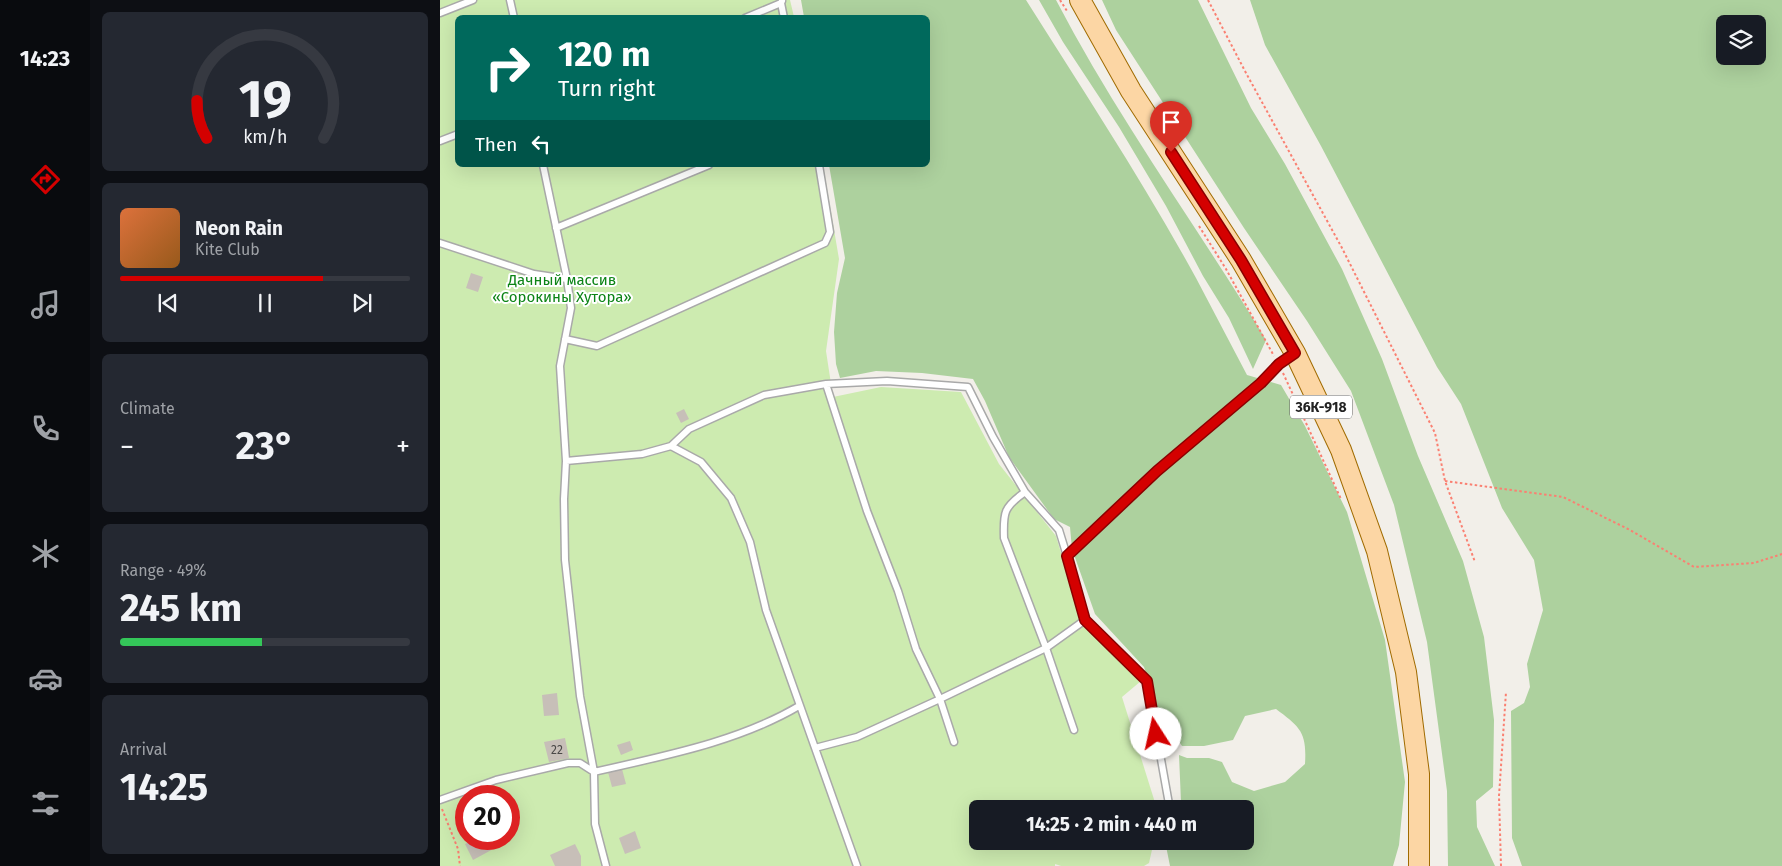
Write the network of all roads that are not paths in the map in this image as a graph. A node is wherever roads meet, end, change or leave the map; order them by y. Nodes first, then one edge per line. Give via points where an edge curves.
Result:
1 (472, 0) edge
2 (510, 0) edge
3 (782, 2) edge
4 (1075, 8) edge
5 (440, 13) edge
6 (513, 15) edge
7 (752, 15) edge
8 (784, 15) edge
9 (455, 135) edge
10 (440, 141) edge
11 (543, 167) edge
12 (704, 167) edge
13 (819, 167) edge
14 (556, 228) junction
15 (440, 243) edge
16 (567, 279) junction
17 (565, 339) junction
18 (1287, 358) junction
19 (826, 384) junction
20 (671, 446) junction
21 (566, 461) junction
22 (1025, 492) junction
23 (1067, 556) junction
24 (1085, 620) junction
25 (1046, 648) junction
26 (940, 699) junction
27 (799, 706) junction
28 (1074, 730) dead end
29 (954, 742) dead end
30 (815, 748) junction
31 (594, 772) junction
32 (440, 800) edge
33 (1168, 800) edge
34 (606, 866) edge
35 (857, 866) edge
36 (1419, 866) edge

1 - 5 lane
2 - 6 lane
3 - 7 lane
3 - 8 lane
4 - 18 main road, 36К-918 via 1241,260
9 - 10 lane
11 - 14 lane
12 - 14 lane
13 - 17 lane via 830,232 825,243 597,346
14 - 16 lane
15 - 16 lane via 534,274
16 - 17 lane via 571,308
17 - 21 lane via 560,366
18 - 23 lane via 1157,471
18 - 36 main road, 36К-918 via 1341,450 1377,551 1407,681 1419,774
19 - 20 lane via 764,395 689,429
19 - 22 lane via 886,381 968,388
19 - 26 lane via 916,649
20 - 21 lane via 642,454
20 - 27 lane via 701,462 731,498 750,542 766,610
21 - 31 lane via 565,560 580,696
22 - 23 lane via 1059,530
22 - 25 lane via 1010,503 1003,519 1004,538
23 - 24 lane
24 - 25 lane
24 - 33 lane via 1147,681
25 - 26 lane
25 - 28 lane
26 - 29 lane
26 - 30 lane via 858,737
27 - 30 lane
27 - 31 lane via 776,720 715,741
30 - 35 lane
31 - 32 lane via 580,764 568,763 496,780
31 - 34 lane via 595,824

